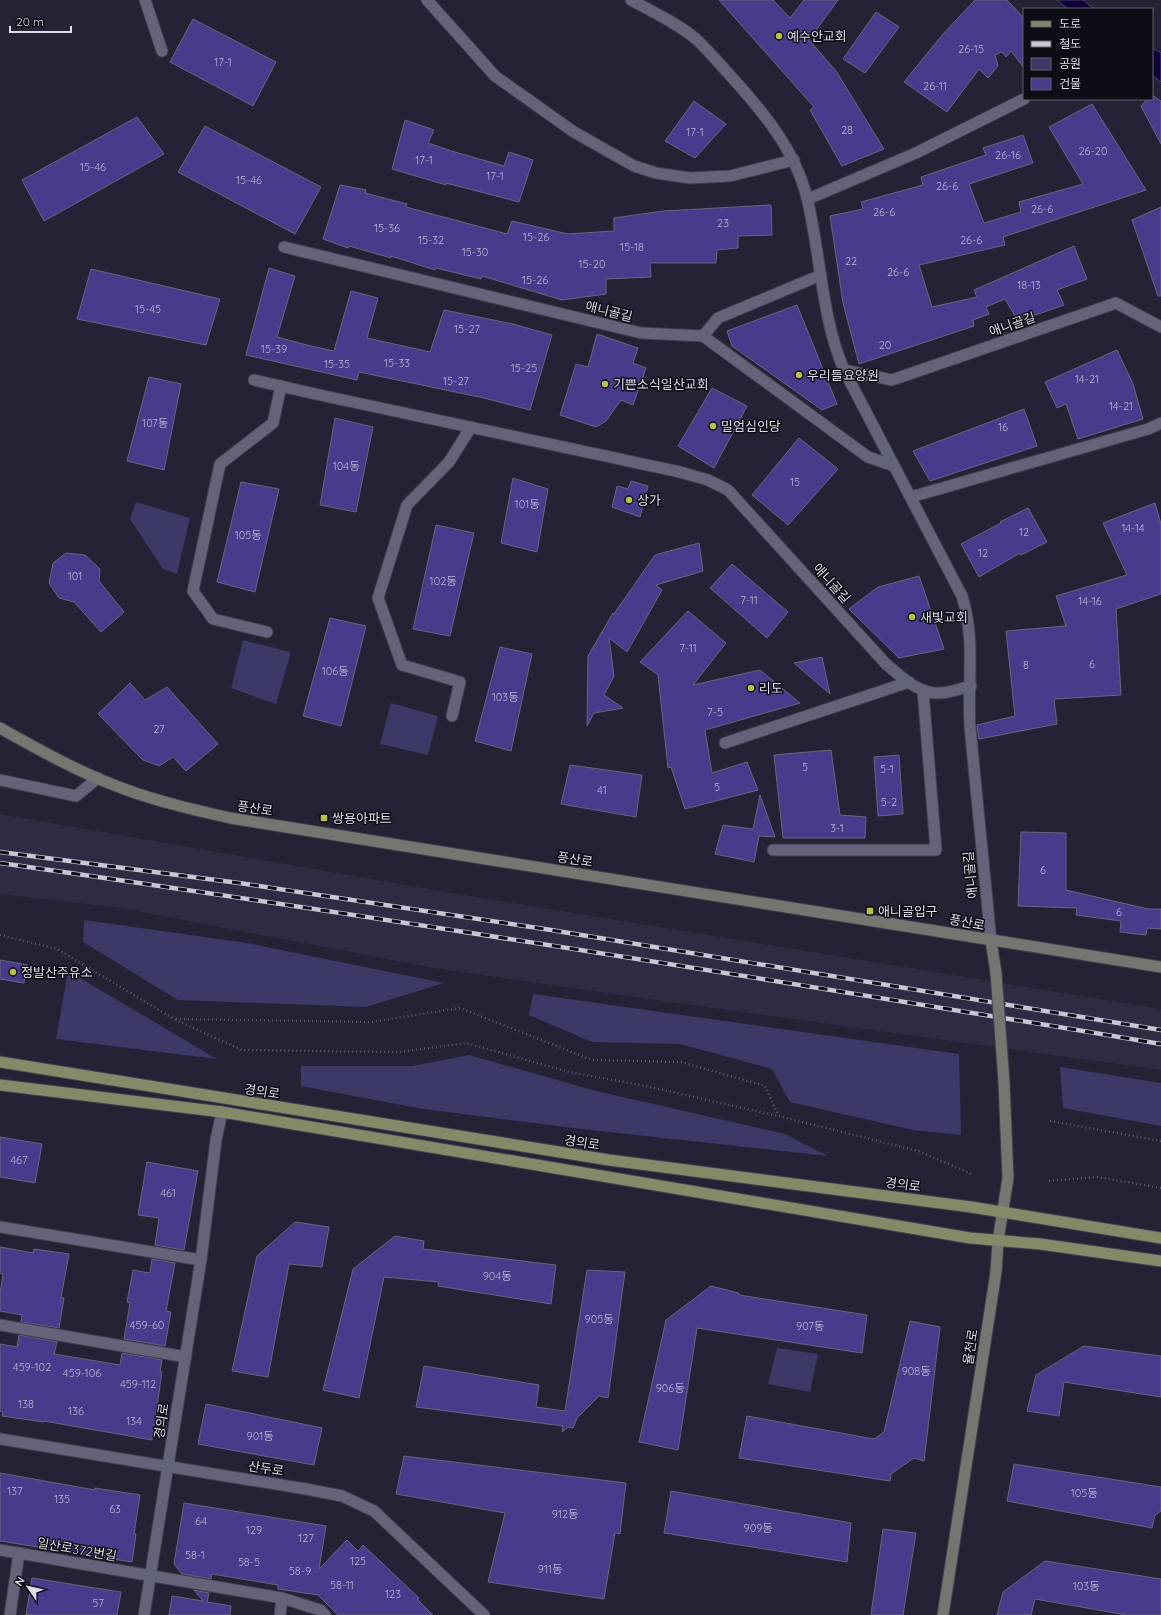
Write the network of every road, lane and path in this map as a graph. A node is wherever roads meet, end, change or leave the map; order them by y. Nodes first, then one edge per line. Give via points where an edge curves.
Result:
1 (145, 0) edge
2 (427, 0) edge
3 (631, 0) edge
4 (162, 50) dead end
5 (1023, 100) edge
6 (794, 160) junction
7 (808, 199) junction
8 (284, 247) dead end
9 (821, 275) junction
10 (1161, 327) edge
11 (703, 336) junction
12 (844, 370) junction
13 (254, 380) dead end
14 (281, 386) junction
15 (1161, 423) edge
16 (471, 427) junction
17 (894, 466) junction
18 (911, 498) junction
19 (267, 632) dead end
20 (908, 682) junction
21 (971, 686) junction
22 (923, 691) junction
23 (452, 716) dead end
24 (0, 728) edge
25 (725, 743) dead end
26 (98, 778) junction
27 (0, 780) edge
28 (773, 850) dead end
29 (0, 935) edge
30 (991, 941) junction
31 (1161, 967) edge
32 (174, 1019) junction
33 (0, 1062) edge
34 (0, 1084) edge
35 (222, 1112) junction
36 (778, 1116) junction
37 (1050, 1121) dead end
38 (1161, 1141) edge
39 (972, 1174) dead end
40 (1049, 1181) dead end
41 (1161, 1188) edge
42 (1002, 1212) junction
43 (0, 1227) edge
44 (1161, 1238) edge
45 (998, 1241) junction
46 (201, 1260) junction
47 (1161, 1261) edge
48 (0, 1325) edge
49 (186, 1357) junction
50 (0, 1439) edge
51 (169, 1466) junction
52 (0, 1550) edge
53 (19, 1553) junction
54 (150, 1576) junction
55 (282, 1598) junction
56 (10, 1615) edge
57 (144, 1615) edge
58 (280, 1615) edge
59 (325, 1615) edge
60 (484, 1615) edge
61 (943, 1615) edge

1 - 4 street
2 - 6 street via 495,76 574,132 634,166 656,173 690,178 730,176
3 - 6 street, 애니골길 via 697,40 748,95 786,145
5 - 7 street via 916,153
6 - 7 street, 애니골길
7 - 9 street, 애니골길
8 - 11 street, 애니골길 via 641,333
9 - 11 street via 718,318
9 - 12 street, 애니골길 via 831,334
10 - 12 street, 애니골길 via 1116,303 892,380
11 - 17 street via 868,457
12 - 17 street, 애니골길
13 - 14 street, 애니골길
14 - 16 street, 애니골길
14 - 19 street via 273,423 220,464 193,591 213,619
15 - 18 street via 1148,429
16 - 20 street, 애니골길 via 680,472 708,480 728,490 886,664
16 - 23 street via 449,462 407,505 378,598 402,666 460,682
17 - 18 street, 애니골길
18 - 21 street, 애니골길 via 964,603 969,622
20 - 22 street, 애니골길
20 - 25 street
21 - 22 street, 애니골길 via 941,693
21 - 30 street, 애니골길 via 970,727
22 - 28 street via 936,850
24 - 26 main road, 풍산로
26 - 27 street via 76,796
26 - 30 main road, 풍산로 via 126,790 230,818
29 - 32 path via 57,949
30 - 31 main road, 풍산로
30 - 42 main road, 율천로, bridge via 1004,1082 1008,1178
32 - 36 path via 242,1050 400,1052 466,1043 569,1072 646,1086
32 - 36 path via 372,1022 460,1008 592,1060 681,1062 765,1086
33 - 42 main road, 경의로 via 609,1160
34 - 35 main road
35 - 45 main road
35 - 46 street, 경의로 via 216,1140
36 - 39 path via 918,1151
37 - 38 path
40 - 41 path via 1097,1177
42 - 44 main road, 경의로
42 - 45 main road, 율천로
43 - 46 street
45 - 47 main road via 1040,1244
45 - 61 main road, 율천로 via 996,1272
46 - 49 street, 경의로
48 - 49 street
49 - 51 street, 경의로
50 - 51 street, 산두로
51 - 54 street
51 - 60 street, 산두로 via 342,1496 374,1511
52 - 53 street, 일산로372번길
53 - 54 street, 일산로372번길
53 - 56 street
54 - 55 street, 일산로372번길
54 - 57 street
55 - 58 street
55 - 59 street, 일산로372번길 via 320,1610

